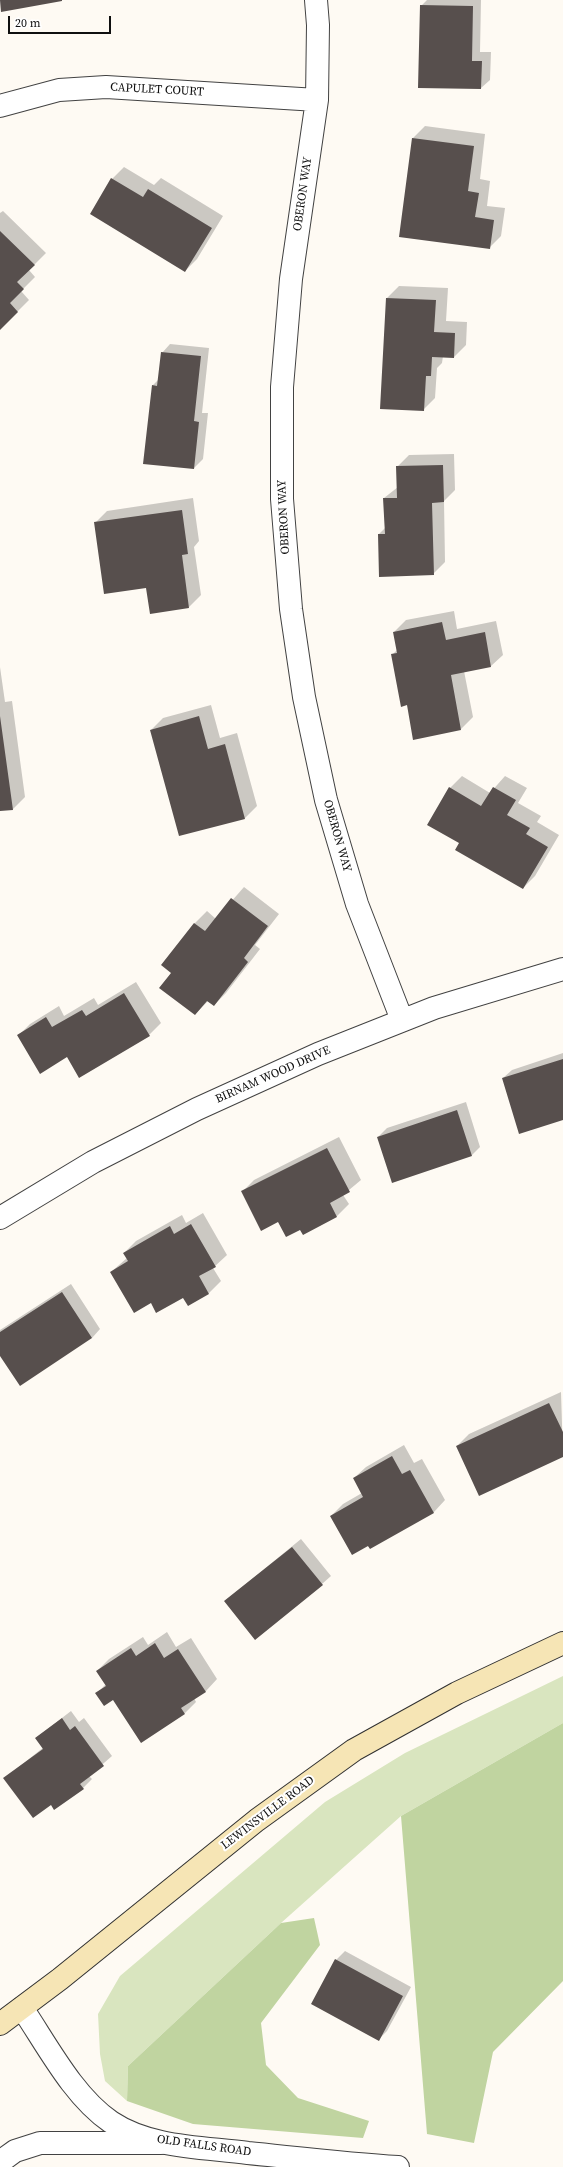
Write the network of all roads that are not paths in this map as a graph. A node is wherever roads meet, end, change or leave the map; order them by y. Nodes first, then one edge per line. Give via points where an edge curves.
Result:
1 (316, 0) edge
2 (316, 100) junction
3 (0, 106) edge
4 (563, 969) edge
5 (402, 1020) junction
6 (0, 1218) edge
7 (563, 1643) edge
8 (22, 2008) junction
9 (0, 2024) edge
10 (161, 2142) junction
11 (0, 2162) edge
12 (398, 2167) edge

1 - 2 street, OBERON WAY
2 - 3 street, CAPULET COURT via 106,86 59,90
2 - 5 street, OBERON WAY via 291,280 282,387 282,499 291,609 304,697 326,800 357,904
4 - 5 street, BIRNAM WOOD DRIVE
5 - 6 street, BIRNAM WOOD DRIVE via 318,1054 197,1109 93,1162
7 - 8 main road, LEWINSVILLE ROAD via 457,1693 354,1750 258,1820
8 - 9 main road, LEWINSVILLE ROAD
8 - 10 street, OLD FALLS ROAD via 81,2096 110,2121 128,2132
10 - 11 street via 40,2143 15,2151
10 - 12 street, OLD FALLS ROAD via 349,2164

